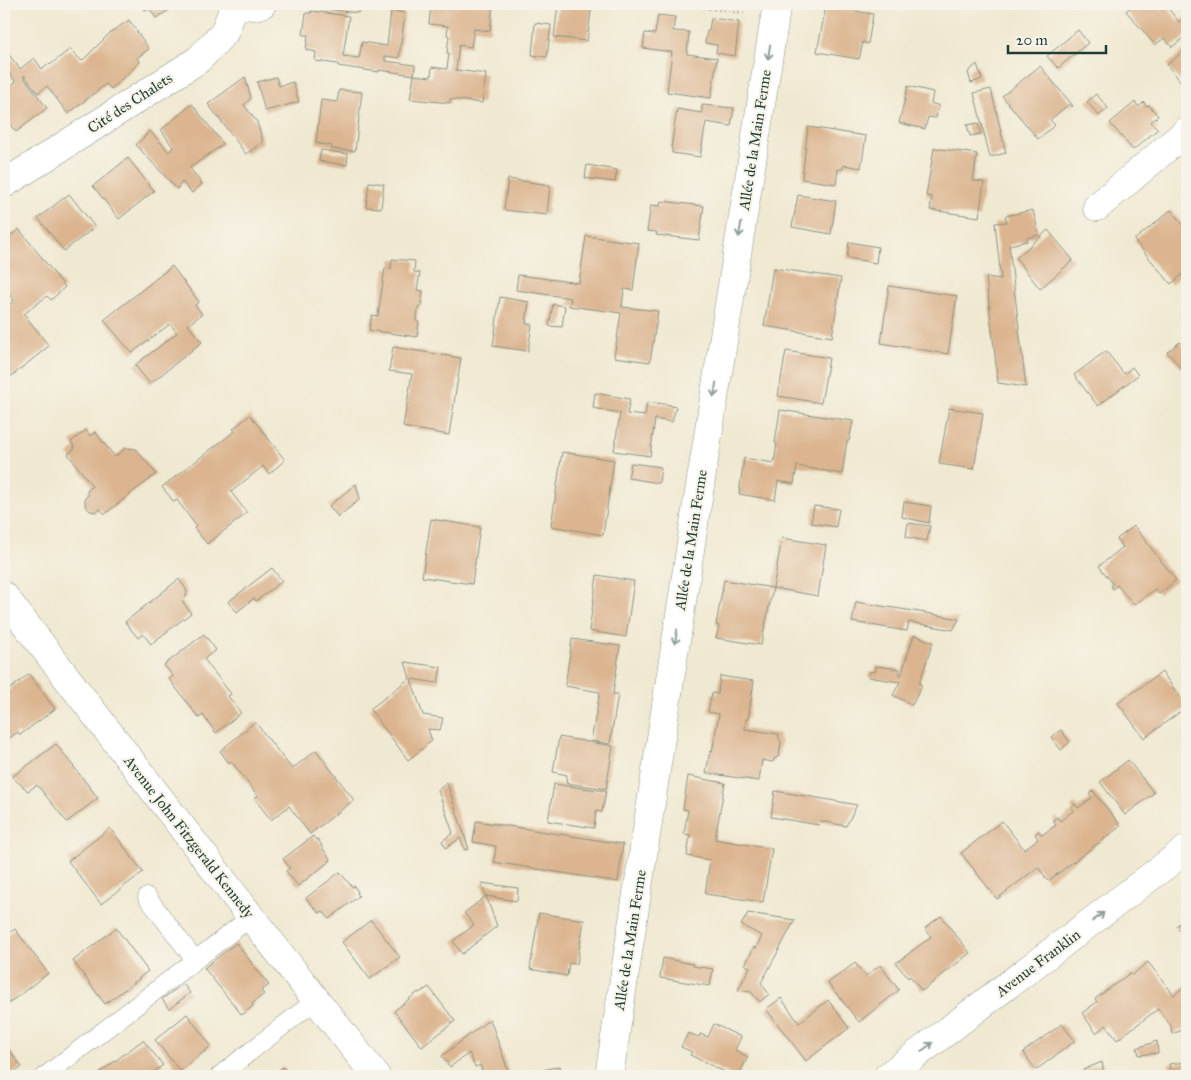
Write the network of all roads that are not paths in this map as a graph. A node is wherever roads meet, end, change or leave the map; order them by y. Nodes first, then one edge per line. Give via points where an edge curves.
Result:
1 (235, 4) edge
2 (262, 4) edge
3 (776, 10) edge
4 (1187, 131) edge
5 (4, 184) edge
6 (1097, 207) dead end
7 (4, 596) edge
8 (1187, 849) edge
9 (147, 897) dead end
10 (251, 917) junction
11 (195, 960) junction
12 (316, 1000) junction
13 (45, 1076) edge
14 (219, 1076) edge
15 (376, 1076) edge
16 (609, 1076) edge
17 (888, 1076) edge

1 - 2 street
1 - 5 street, Cité des Chalets via 224,33 198,60
3 -> 16 street, Allée de la Main Ferme
4 - 6 street
7 - 10 street, Avenue John Fitzgerald Kennedy
17 -> 8 street, Avenue Franklin
9 - 11 lane
10 - 11 lane
10 - 12 street, Avenue John Fitzgerald Kennedy
11 - 13 lane
12 - 14 lane
12 - 15 street, Avenue John Fitzgerald Kennedy

